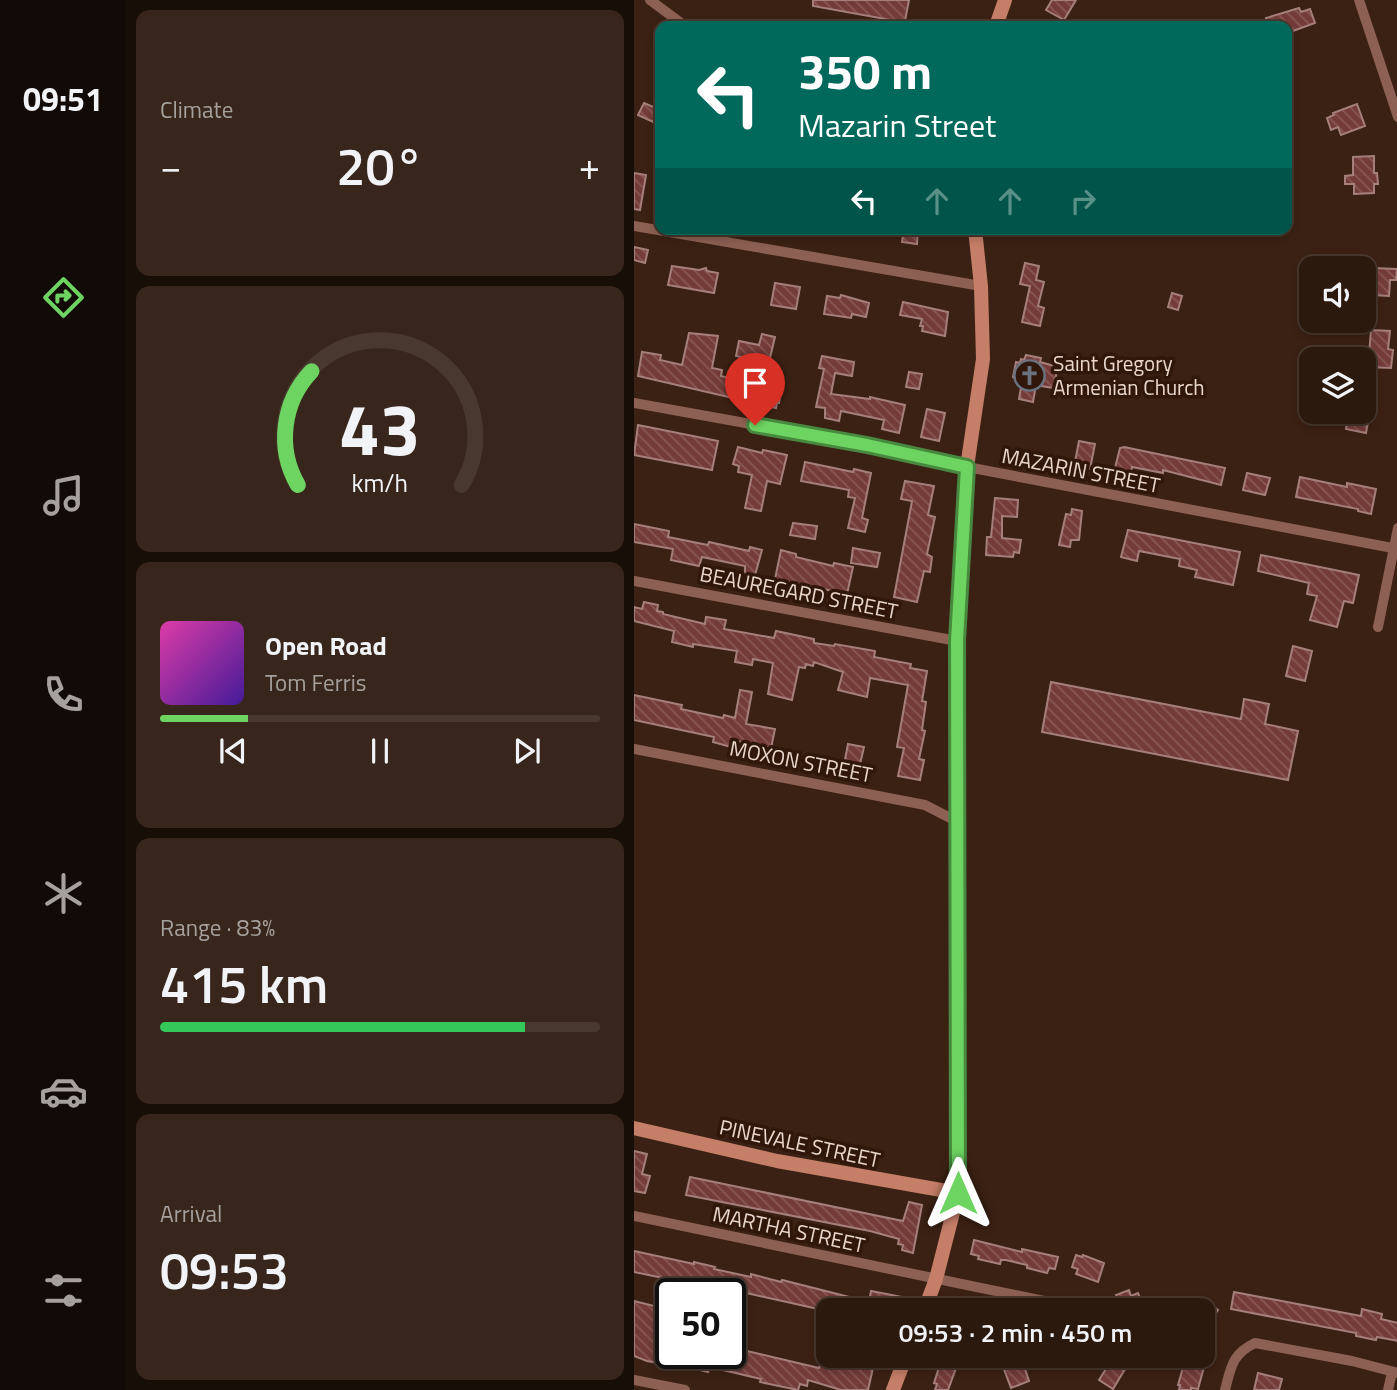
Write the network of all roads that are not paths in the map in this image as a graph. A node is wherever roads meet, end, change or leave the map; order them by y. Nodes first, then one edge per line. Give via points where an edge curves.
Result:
1 (650, 0) edge
2 (1005, 0) edge
3 (1359, 0) edge
4 (678, 21) edge
5 (998, 21) edge
6 (1398, 117) edge
7 (634, 226) edge
8 (655, 230) edge
9 (686, 235) edge
10 (976, 235) edge
11 (981, 286) junction
12 (634, 403) edge
13 (967, 467) junction
14 (1398, 528) edge
15 (1395, 549) edge
16 (634, 581) edge
17 (1378, 627) dead end
18 (957, 641) junction
19 (634, 749) edge
20 (958, 822) junction
21 (634, 1128) edge
22 (958, 1193) junction
23 (634, 1216) edge
24 (936, 1279) junction
25 (929, 1298) edge
26 (1029, 1298) edge
27 (901, 1368) edge
28 (1395, 1373) edge
29 (634, 1380) edge
30 (685, 1390) edge
31 (893, 1390) edge
32 (1224, 1390) edge
33 (1388, 1390) edge

1 - 4 street
2 - 5 main road
3 - 6 street
7 - 8 street
9 - 11 street
10 - 11 main road
11 - 13 main road via 983,359
12 - 13 street, MAZARIN STREET
13 - 15 street, MAZARIN STREET
13 - 18 main road
14 - 15 street
15 - 17 street
16 - 18 street, BEAUREGARD STREET
18 - 20 main road
19 - 20 street, MOXON STREET via 925,805
20 - 22 main road
21 - 22 main road, PINEVALE STREET via 777,1161
22 - 24 main road
23 - 24 street, MARTHA STREET
24 - 25 main road
24 - 26 street, MARTHA STREET
27 - 31 main road
28 - 32 street via 1255,1343 1240,1350
28 - 33 street
29 - 30 street

